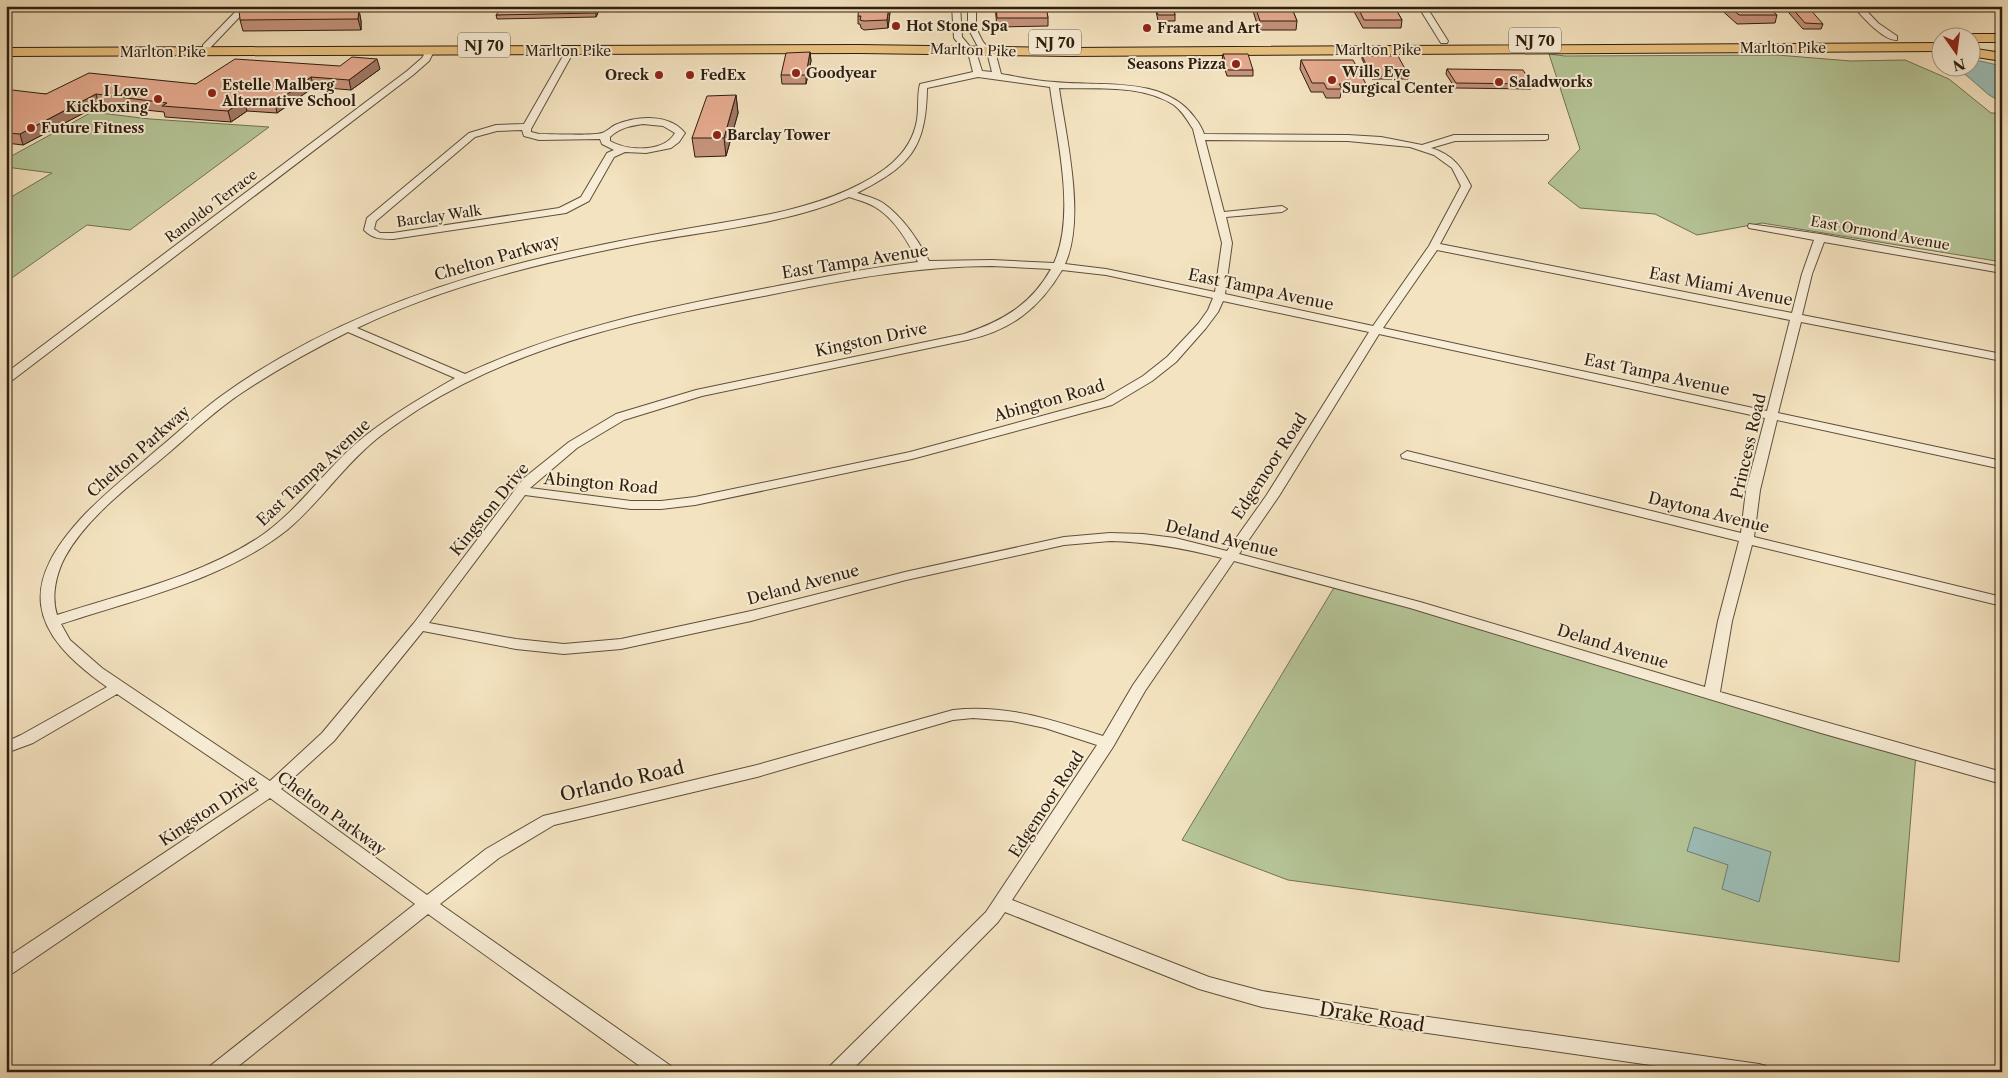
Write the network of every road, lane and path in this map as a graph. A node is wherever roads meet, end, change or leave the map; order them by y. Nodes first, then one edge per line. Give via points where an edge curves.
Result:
1 (246, 6) edge
2 (956, 6) edge
3 (972, 6) edge
4 (1422, 6) edge
5 (1857, 6) edge
6 (1894, 38) junction
7 (1930, 38) edge
8 (1980, 38) edge
9 (2002, 38) edge
10 (1444, 41) junction
11 (1980, 46) edge
12 (2002, 46) edge
13 (975, 47) junction
14 (6, 48) edge
15 (1930, 48) edge
16 (212, 50) junction
17 (430, 51) junction
18 (570, 51) junction
19 (6, 52) edge
20 (1980, 54) edge
21 (2002, 57) edge
22 (987, 74) junction
23 (1054, 85) junction
24 (527, 127) junction
25 (604, 136) junction
26 (1200, 137) junction
27 (1545, 138) dead end
28 (1422, 148) junction
29 (622, 150) junction
30 (849, 193) junction
31 (1282, 209) dead end
32 (1220, 215) junction
33 (1753, 226) dead end
34 (1820, 237) junction
35 (1434, 246) junction
36 (925, 265) junction
37 (1057, 266) junction
38 (2002, 270) edge
39 (1219, 296) junction
40 (1796, 317) junction
41 (348, 328) junction
42 (1376, 331) junction
43 (2002, 358) edge
44 (464, 378) junction
45 (6, 379) edge
46 (1771, 414) junction
47 (1407, 455) dead end
48 (2002, 465) edge
49 (522, 491) junction
50 (1747, 539) junction
51 (1230, 556) junction
52 (2002, 602) edge
53 (52, 622) junction
54 (419, 626) junction
55 (118, 687) junction
56 (1712, 694) junction
57 (1107, 743) junction
58 (6, 748) edge
59 (2002, 778) edge
60 (270, 790) junction
61 (1001, 903) junction
62 (427, 904) junction
63 (6, 968) edge
64 (217, 1072) edge
65 (664, 1072) edge
66 (838, 1072) edge
67 (1758, 1072) edge

1 - 16 street
2 - 13 street via 956,28
3 - 13 street
4 - 10 street
5 - 6 street via 1875,25
6 - 7 highway, Marlton Pike / NJ 70
6 - 10 highway, Marlton Pike / NJ 70
8 - 9 highway
10 - 13 highway, Marlton Pike / NJ 70
11 - 12 highway
13 - 15 highway, Marlton Pike / NJ 70
13 - 16 highway, Marlton Pike / NJ 70 via 405,46 389,49
13 - 18 highway, Marlton Pike / NJ 70
13 - 22 street via 973,56
13 - 22 street via 992,55
14 - 16 highway, Marlton Pike / NJ 70
16 - 17 highway, Marlton Pike / NJ 70
16 - 19 highway, Marlton Pike / NJ 70
17 - 18 highway, Marlton Pike / NJ 70
17 - 45 street, Ranoldo Terrace via 410,73
18 - 24 street
20 - 21 highway
22 - 23 street
22 - 30 street, Chelton Parkway via 923,86 922,123 914,146 894,167
23 - 26 street, Abington Road via 1128,88 1163,96 1186,112
23 - 37 street, Kingston Drive via 1069,213 1065,247
24 - 25 street, Barclay Walk via 526,132 536,136
24 - 29 street, Barclay Walk via 496,128 472,135 371,220 369,230 378,236 411,235 562,211 585,199 610,156
25 - 29 street via 608,144
25 - 29 street, Barclay Walk via 618,126 644,122 670,125 680,133 676,141 662,147
26 - 28 street, Edgemoor Road via 1368,138
26 - 32 street, Abington Road
27 - 28 street via 1454,138
28 - 35 street, Edgemoor Road via 1459,168 1466,186
30 - 36 street via 880,206 890,215 919,251
30 - 41 street, Chelton Parkway via 792,212 527,264 426,296
31 - 32 street
32 - 39 street, Abington Road via 1227,243
33 - 34 street, East Ormond Avenue
34 - 38 street, East Ormond Avenue
34 - 40 street, Princess Road
35 - 40 street, East Miami Avenue
35 - 42 street, Edgemoor Road
36 - 37 street, East Tampa Avenue
36 - 44 street, East Tampa Avenue via 842,277 607,324 551,340
37 - 39 street, East Tampa Avenue via 1106,272
37 - 49 street, Kingston Drive via 1049,283 1027,309 991,329 968,337 700,392 643,409 620,417 573,445
39 - 42 street, East Tampa Avenue
39 - 49 street, Abington Road via 1214,309 1190,342 1158,372 1108,402 912,455 695,501 631,505
40 - 43 street, East Miami Avenue
40 - 46 street, Princess Road
41 - 44 street
41 - 53 street, Chelton Parkway via 240,388 213,408 74,531 51,569 47,589
42 - 46 street, East Tampa Avenue
42 - 51 street, Edgemoor Road via 1272,496
44 - 53 street, East Tampa Avenue via 420,403 369,439 284,525 233,559 205,572
46 - 48 street, East Tampa Avenue
46 - 50 street, Princess Road via 1753,490
47 - 50 street, Daytona Avenue
49 - 54 street, Kingston Drive
50 - 52 street, Daytona Avenue
50 - 56 street, Princess Road via 1725,621
51 - 54 street, Deland Avenue via 1144,538 1064,541 906,576 751,616 621,644 564,649 516,644
51 - 56 street, Deland Avenue via 1414,605
51 - 57 street, Edgemoor Road via 1138,690
53 - 55 street, Chelton Parkway via 75,654
54 - 60 street, Kingston Drive via 328,737
55 - 58 street
55 - 60 street, Chelton Parkway
56 - 59 street, Deland Avenue
57 - 61 street, Edgemoor Road
57 - 62 street, Orlando Road via 1027,717 974,711 953,715 758,771 550,820 505,846
60 - 62 street, Chelton Parkway
60 - 63 street, Kingston Drive
61 - 66 street, Edgemoor Road via 992,918
61 - 67 street, Drake Road via 1206,984 1262,999
62 - 64 street, Orlando Road
62 - 65 street, Chelton Parkway

